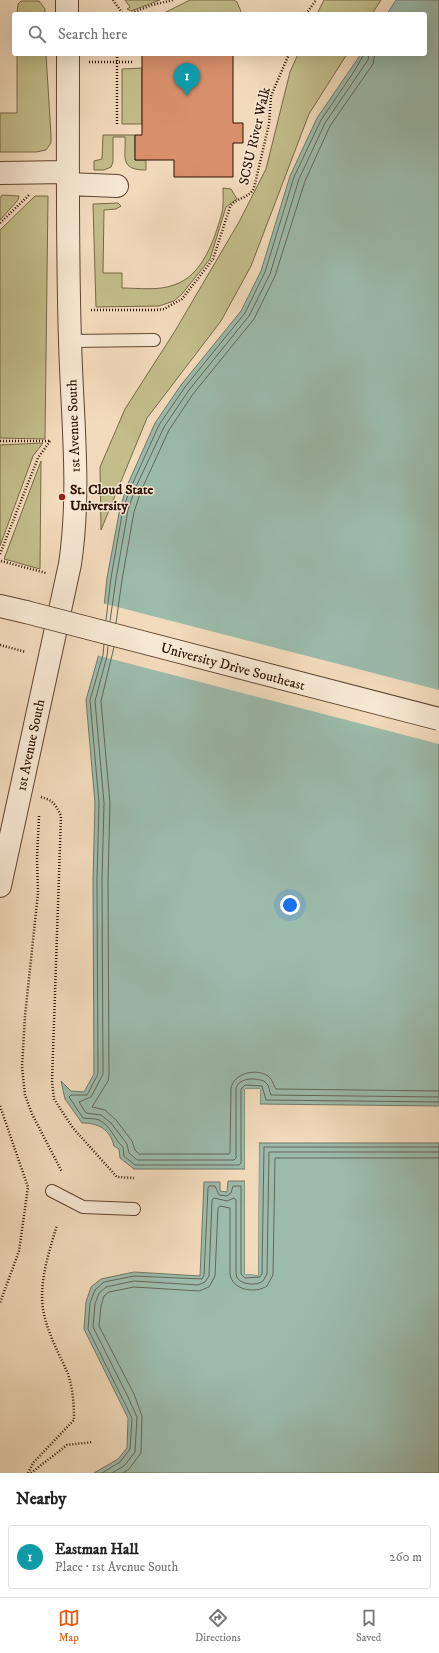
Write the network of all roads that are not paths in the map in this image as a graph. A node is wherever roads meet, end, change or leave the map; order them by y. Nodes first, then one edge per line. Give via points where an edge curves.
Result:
1 (67, 0) edge
2 (67, 12) edge
3 (76, 58) edge
4 (0, 173) edge
5 (68, 178) junction
6 (117, 186) dead end
7 (154, 340) dead end
8 (70, 341) junction
9 (0, 606) edge
10 (439, 720) edge
11 (6, 828) edge
12 (0, 886) edge
13 (52, 1191) dead end
14 (134, 1210) dead end

1 - 2 street
3 - 5 street, 1st Avenue South
4 - 5 street
5 - 6 street
5 - 8 street, 1st Avenue South
7 - 8 lane
8 - 11 street, 1st Avenue South via 74,431 74,534 70,564
9 - 10 street, University Drive Southeast, bridge
11 - 12 street, 1st Avenue South
13 - 14 lane via 82,1207

